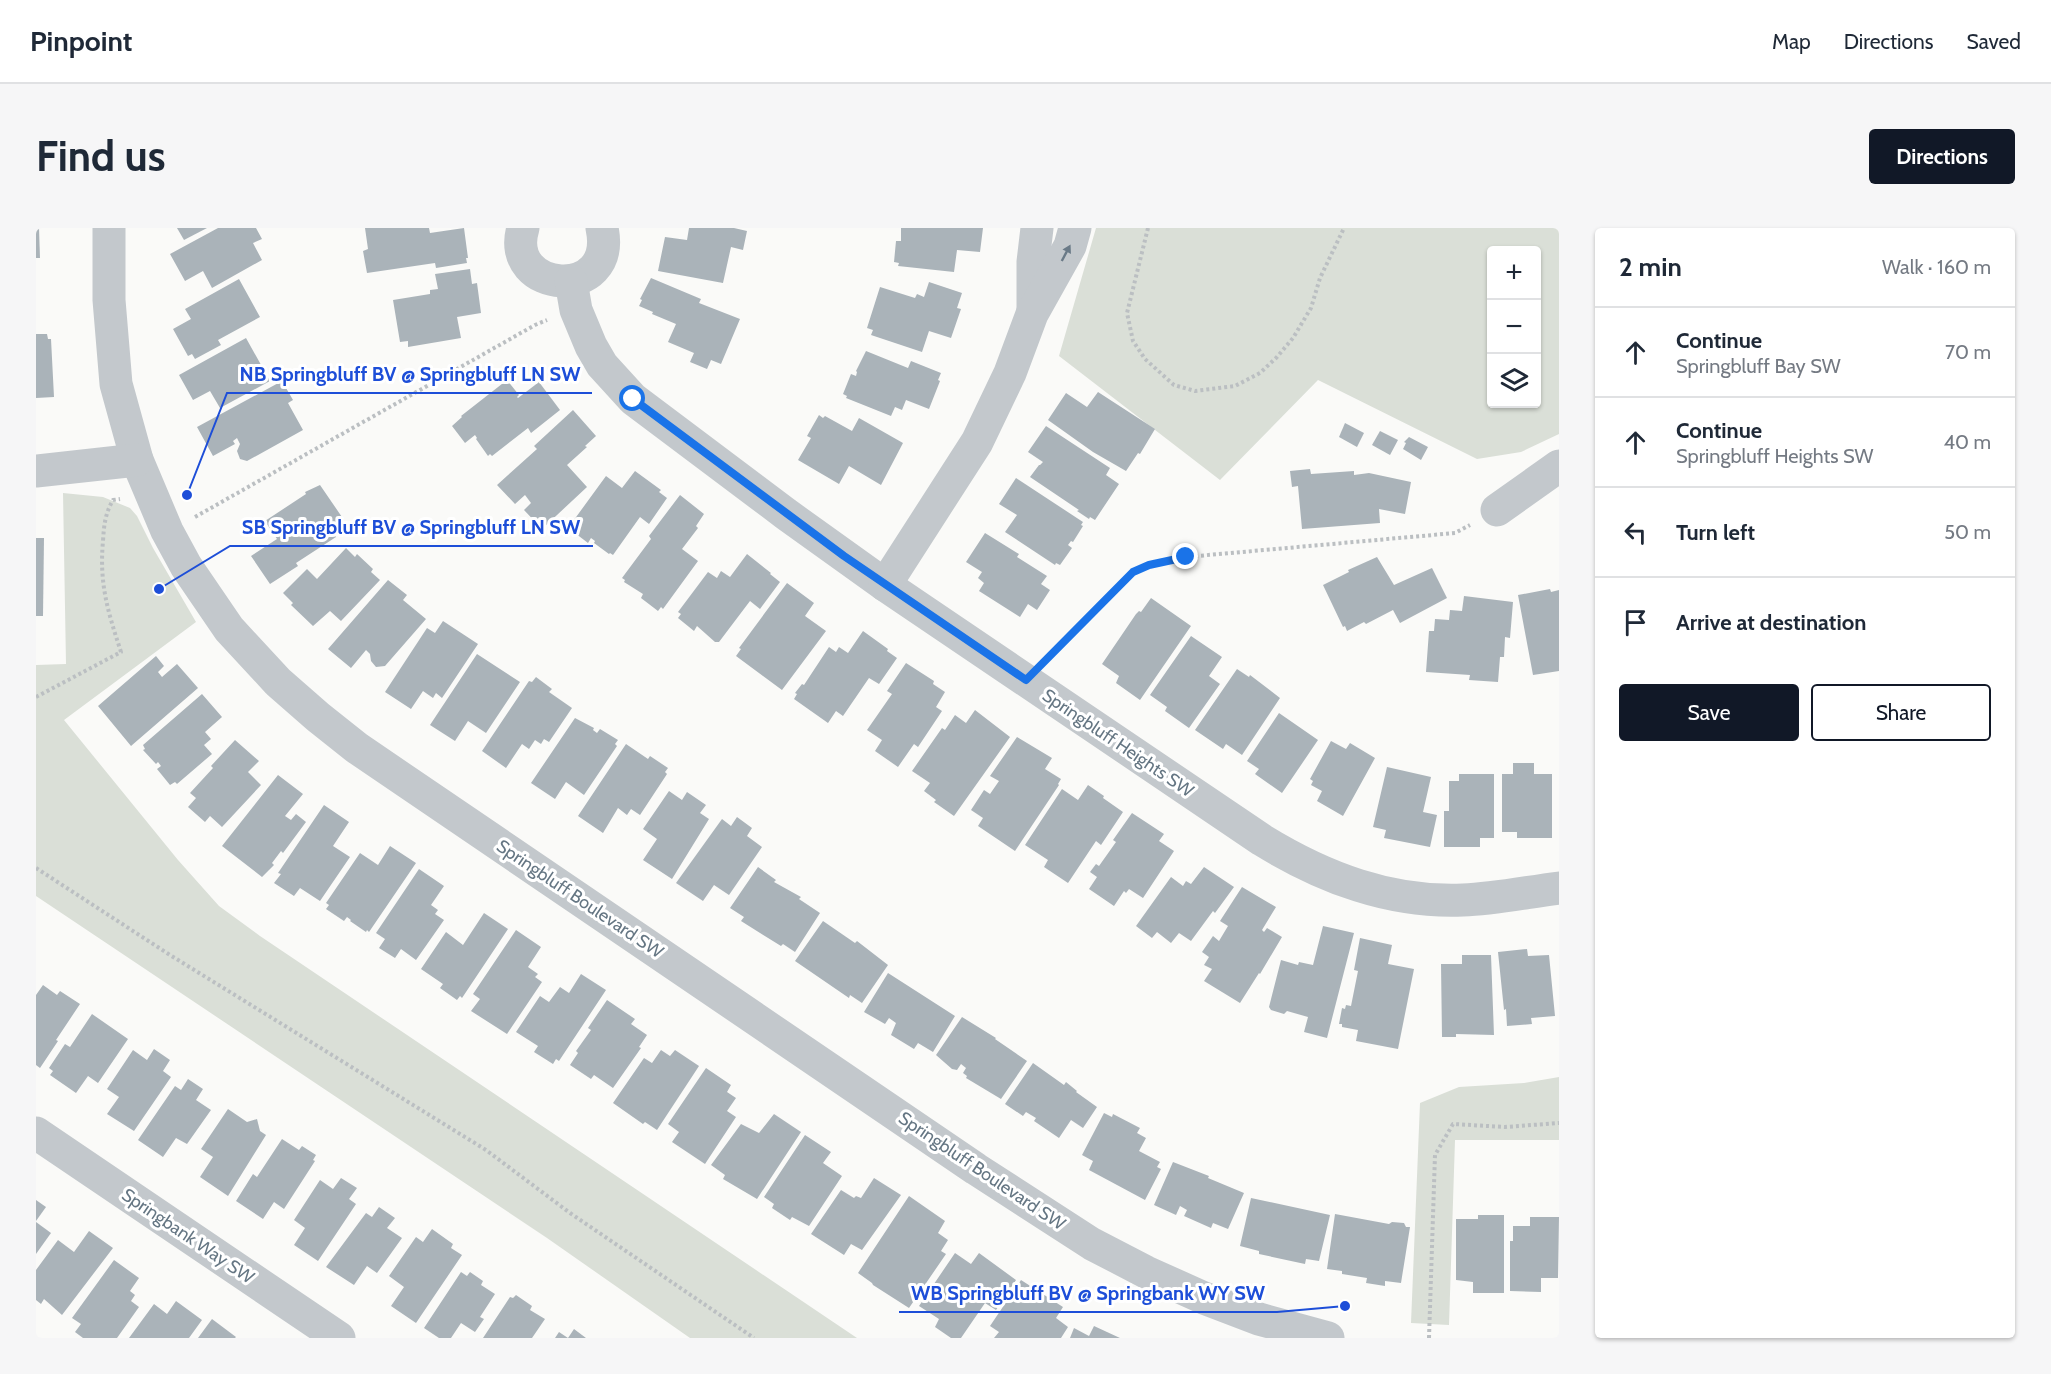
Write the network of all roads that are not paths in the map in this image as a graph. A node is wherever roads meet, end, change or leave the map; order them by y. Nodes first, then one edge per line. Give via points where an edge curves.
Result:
1 (109, 228) edge
2 (523, 228) edge
3 (602, 228) edge
4 (1037, 228) edge
5 (1075, 228) edge
6 (574, 296) junction
7 (1032, 314) junction
8 (137, 460) junction
9 (1559, 466) edge
10 (36, 471) edge
11 (1497, 510) road end
12 (885, 585) junction
13 (1559, 888) edge
14 (36, 1133) edge
15 (339, 1338) edge
16 (1328, 1338) edge

1 - 8 street, Springbluff Boulevard SW via 109,300 116,384
2 - 6 street via 521,249 526,261 534,271 558,282
3 - 6 street via 603,254
4 - 7 street
7 -> 5 street via 1070,246
6 - 12 street, Springbluff Heights SW via 585,336 602,365 633,399
7 - 12 street via 1010,373 977,442
8 - 10 street
8 - 16 street, Springbluff Boulevard SW via 186,566 229,629 278,682 357,748 1092,1244 1204,1298 1259,1319
9 - 11 street
12 - 13 street, Springbluff Heights SW via 1262,840 1329,876 1380,892 1434,900 1492,898
14 - 15 street, Springbank Way SW

